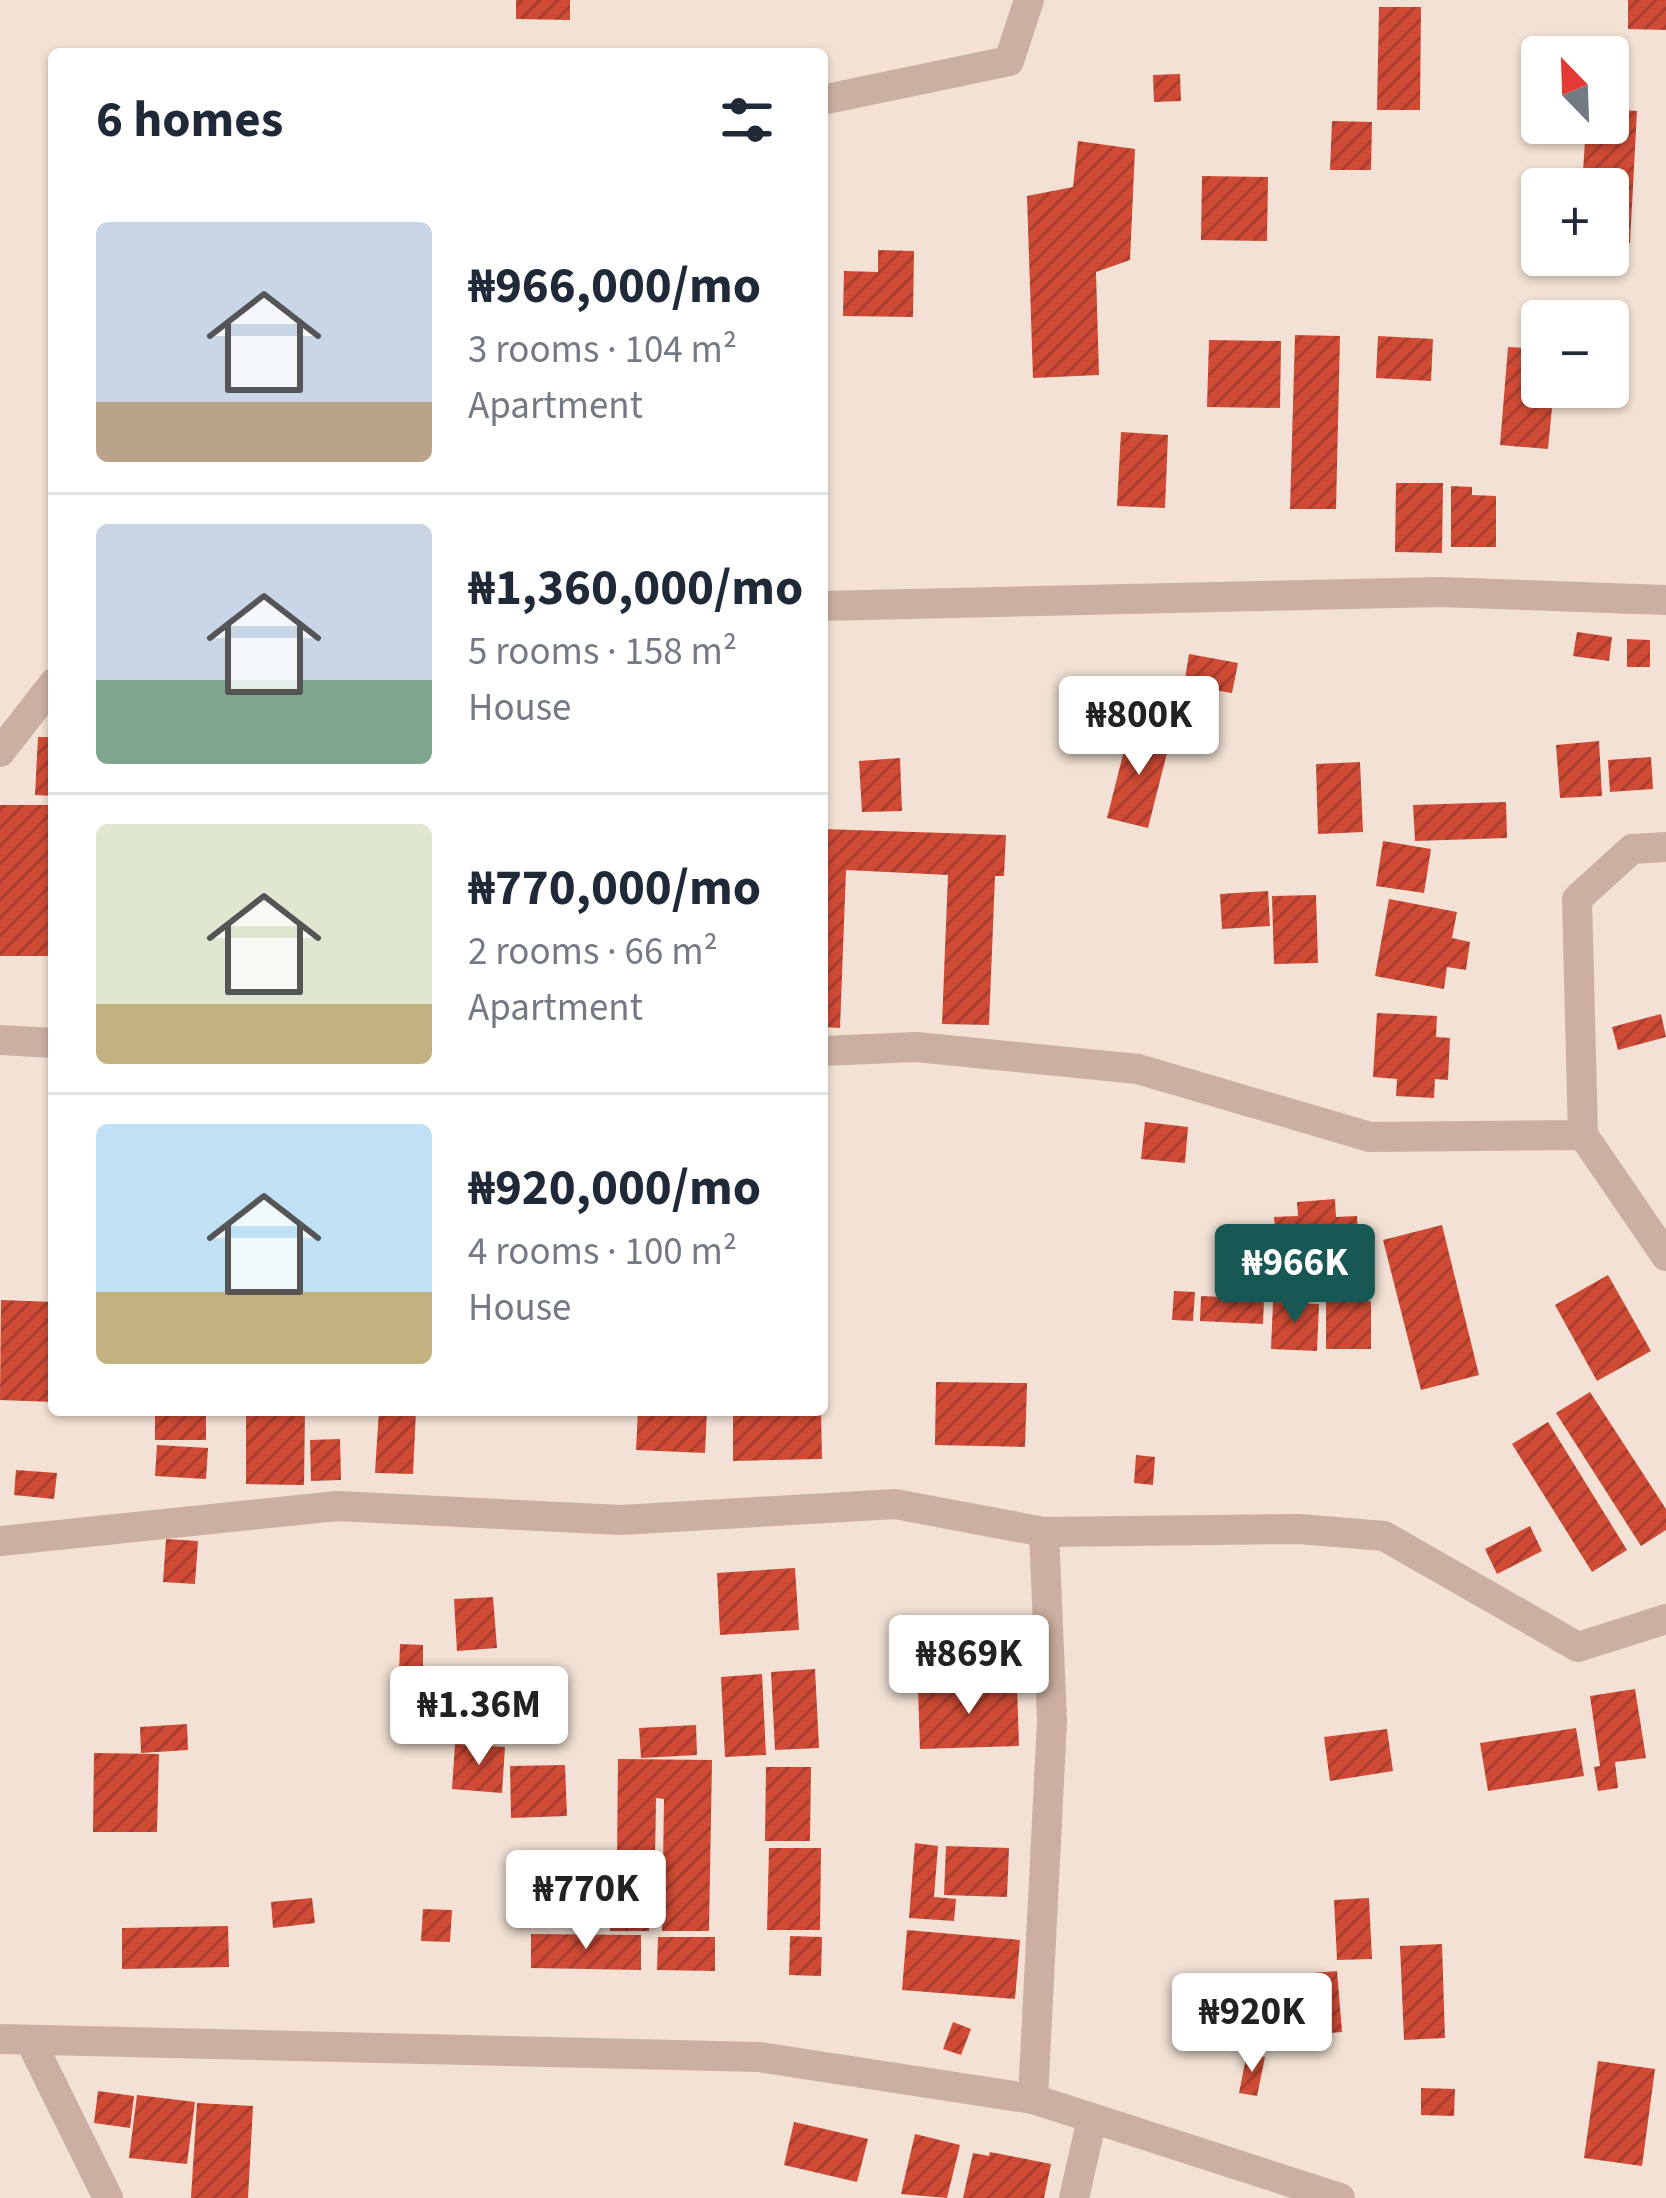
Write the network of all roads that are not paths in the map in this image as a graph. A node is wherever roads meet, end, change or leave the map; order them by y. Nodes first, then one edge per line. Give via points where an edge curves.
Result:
1 (1029, 0) edge
2 (828, 99) edge
3 (1666, 600) edge
4 (828, 606) edge
5 (48, 691) edge
6 (0, 752) edge
7 (1666, 847) edge
8 (0, 1040) edge
9 (48, 1043) edge
10 (828, 1051) edge
11 (1583, 1135) junction
12 (1666, 1256) edge
13 (1044, 1532) junction
14 (0, 1540) edge
15 (1666, 1619) edge
16 (15, 2039) edge
17 (1033, 2099) junction
18 (1092, 2119) junction
19 (108, 2198) edge
20 (1074, 2198) edge
21 (1340, 2198) edge

1 - 2 street via 1009,61
3 - 4 street via 1442,592
5 - 6 street
7 - 11 street via 1632,849 1577,899
8 - 9 street
10 - 11 street via 916,1047 1138,1070 1370,1138
11 - 12 street
13 - 14 street via 895,1504 620,1520 337,1506
13 - 15 street via 1384,1536 1578,1647
13 - 17 street via 1052,1721
16 - 17 street via 759,2057
16 - 19 street
17 - 18 street
18 - 20 street
18 - 21 street

